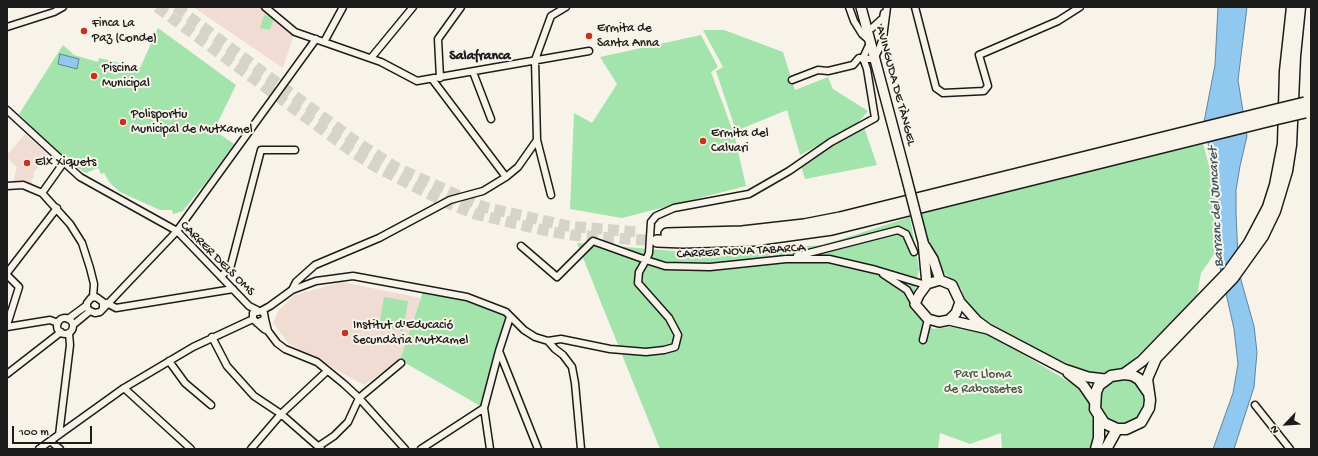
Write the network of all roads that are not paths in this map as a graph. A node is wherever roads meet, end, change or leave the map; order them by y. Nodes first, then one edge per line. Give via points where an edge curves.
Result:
1 (63, 7) edge
2 (265, 7) edge
3 (343, 7) edge
4 (413, 7) edge
5 (461, 7) edge
6 (566, 7) edge
7 (849, 7) edge
8 (861, 7) edge
9 (886, 7) edge
10 (915, 7) edge
11 (1080, 7) edge
12 (1292, 7) edge
13 (1300, 7) edge
14 (7, 27) edge
15 (869, 28) junction
16 (883, 38) junction
17 (316, 39) junction
18 (324, 42) junction
19 (870, 42) junction
20 (589, 51) dead end
21 (371, 58) junction
22 (861, 58) junction
23 (874, 59) junction
24 (535, 60) junction
25 (474, 72) junction
26 (440, 78) junction
27 (432, 79) junction
28 (792, 80) dead end
29 (1308, 107) edge
30 (7, 110) edge
31 (491, 119) dead end
32 (537, 140) junction
33 (295, 150) dead end
34 (64, 162) junction
35 (506, 177) junction
36 (7, 186) edge
37 (42, 194) junction
38 (551, 194) dead end
39 (57, 208) junction
40 (177, 231) junction
41 (657, 237) tunnel mouth
42 (923, 242) junction
43 (520, 246) dead end
44 (914, 252) dead end
45 (789, 259) junction
46 (646, 260) junction
47 (876, 270) junction
48 (7, 274) edge
49 (221, 276) junction
50 (940, 280) junction
51 (926, 284) junction
52 (233, 289) junction
53 (292, 290) junction
54 (1215, 291) junction
55 (93, 297) junction
56 (960, 302) junction
57 (916, 304) junction
58 (105, 305) junction
59 (88, 308) junction
60 (259, 316) junction
61 (510, 317) junction
62 (68, 319) junction
63 (928, 319) junction
64 (948, 320) junction
65 (58, 323) junction
66 (73, 325) junction
67 (7, 326) edge
68 (988, 329) junction
69 (61, 332) junction
70 (69, 333) junction
71 (212, 337) junction
72 (923, 340) dead end
73 (548, 341) junction
74 (499, 351) junction
75 (169, 361) junction
76 (401, 363) dead end
77 (1064, 369) junction
78 (327, 371) junction
79 (7, 374) edge
80 (1124, 374) junction
81 (1105, 379) junction
82 (124, 388) junction
83 (1148, 392) junction
84 (359, 398) junction
85 (1094, 401) junction
86 (211, 405) dead end
87 (1254, 405) dead end
88 (484, 408) junction
89 (281, 414) junction
90 (1099, 418) junction
91 (1117, 429) junction
92 (59, 435) junction
93 (50, 441) junction
94 (314, 442) junction
95 (320, 448) edge
96 (39, 449) edge
97 (60, 449) edge
98 (191, 449) edge
99 (251, 449) edge
100 (313, 449) edge
101 (405, 449) edge
102 (421, 449) edge
103 (490, 449) edge
104 (538, 449) edge
105 (581, 449) edge
106 (1096, 449) edge
107 (1106, 449) edge
108 (1290, 449) edge

1 - 14 street
2 - 17 street via 296,32
3 - 18 street
4 - 21 street
5 - 26 street via 438,39
6 - 24 street via 551,16
7 - 19 street via 854,21
8 - 15 main road, AVINGUDA DE TÀNGEL
9 - 15 street via 883,18
9 - 16 street
10 - 11 street via 936,88 943,93 984,90 988,86 979,55 1049,25
12 - 54 main road via 1285,71 1283,144 1277,178 1268,207 1240,257
13 - 54 main road via 1291,145 1284,184 1263,236 1241,268
15 - 16 street via 879,32
15 - 19 main road, AVINGUDA DE TÀNGEL
16 - 23 street
17 - 18 street
17 - 40 street
18 - 21 street
19 - 22 street
19 - 23 main road, AVINGUDA DE TÀNGEL
20 - 24 street
21 - 27 street via 417,82
22 - 23 street
22 - 28 street via 853,65 828,71 818,70
22 - 46 street via 867,68 875,118 831,142 749,194 674,208 656,216 650,222 649,253
23 - 42 main road, AVINGUDA DE TÀNGEL, bridge
24 - 25 street
24 - 32 street
25 - 26 street
25 - 31 street
26 - 27 street
27 - 35 street
29 - 41 highway, bridge via 847,217 742,232
30 - 34 street, CARRER DELS OMS
32 - 35 street via 518,167
32 - 38 street
33 - 49 street via 261,150 231,265
34 - 37 street
34 - 40 street, CARRER DELS OMS via 80,176
35 - 53 street via 483,191 450,200 379,238 315,265 296,282
36 - 37 street via 23,185
37 - 39 street
39 - 48 street
39 - 55 street via 82,243 94,284
40 - 49 street, CARRER DELS OMS
40 - 58 street
42 - 50 main road via 933,259
42 - 51 main road
43 - 46 street, CARRER NOVA TABARCA via 557,277 593,241
44 - 45 street via 906,234 898,230
45 - 46 street, CARRER NOVA TABARCA via 710,267 665,266
45 - 47 street, CARRER NOVA TABARCA via 829,260
46 - 73 street via 639,272 638,283 669,318 678,335 675,347 646,352 610,349 560,339
47 - 51 street, CARRER NOVA TABARCA
47 - 57 street via 907,290
48 - 67 street via 19,287
49 - 52 street, CARRER DELS OMS
50 - 51 main road
50 - 56 main road via 952,285
51 - 57 main road
52 - 58 street via 116,308
52 - 60 street, CARRER DELS OMS
53 - 60 street
53 - 61 street via 316,281 353,276 467,297 506,312
54 - 80 main road via 1142,361
54 - 83 main road via 1156,358 1147,379
55 - 58 street
55 - 59 street via 89,300
56 - 64 main road via 956,314
56 - 68 main road
57 - 63 main road
58 - 59 street via 97,313
59 - 62 street
59 - 66 street
60 - 71 street
60 - 78 street, CARRER DELS OMS via 277,343 316,362
61 - 73 street via 529,333
61 - 74 street
62 - 65 street via 63,318
62 - 66 street
63 - 64 main road via 938,322
63 - 72 street
64 - 68 main road
65 - 67 street via 50,320
65 - 69 street
66 - 70 street
68 - 77 main road
69 - 70 street
69 - 79 street
70 - 92 street via 70,345
71 - 75 street
71 - 89 street via 227,366 254,396
73 - 105 street via 572,367
74 - 88 street
74 - 104 street
75 - 82 street
75 - 86 street via 185,383
76 - 84 street
77 - 81 main road via 1088,377
77 - 85 main road via 1083,385
78 - 84 street
78 - 89 street
80 - 81 main road
80 - 83 main road via 1139,379
81 - 85 main road
82 - 92 street
82 - 98 street
83 - 91 main road via 1149,408 1143,419 1134,427
84 - 95 street via 348,422
84 - 101 street
85 - 90 main road
87 - 108 street
88 - 102 street
88 - 103 street
89 - 94 street
89 - 99 street
90 - 91 main road
90 - 106 main road via 1100,438
91 - 107 main road
92 - 93 street
93 - 96 street
93 - 97 street
94 - 95 street
94 - 100 street

